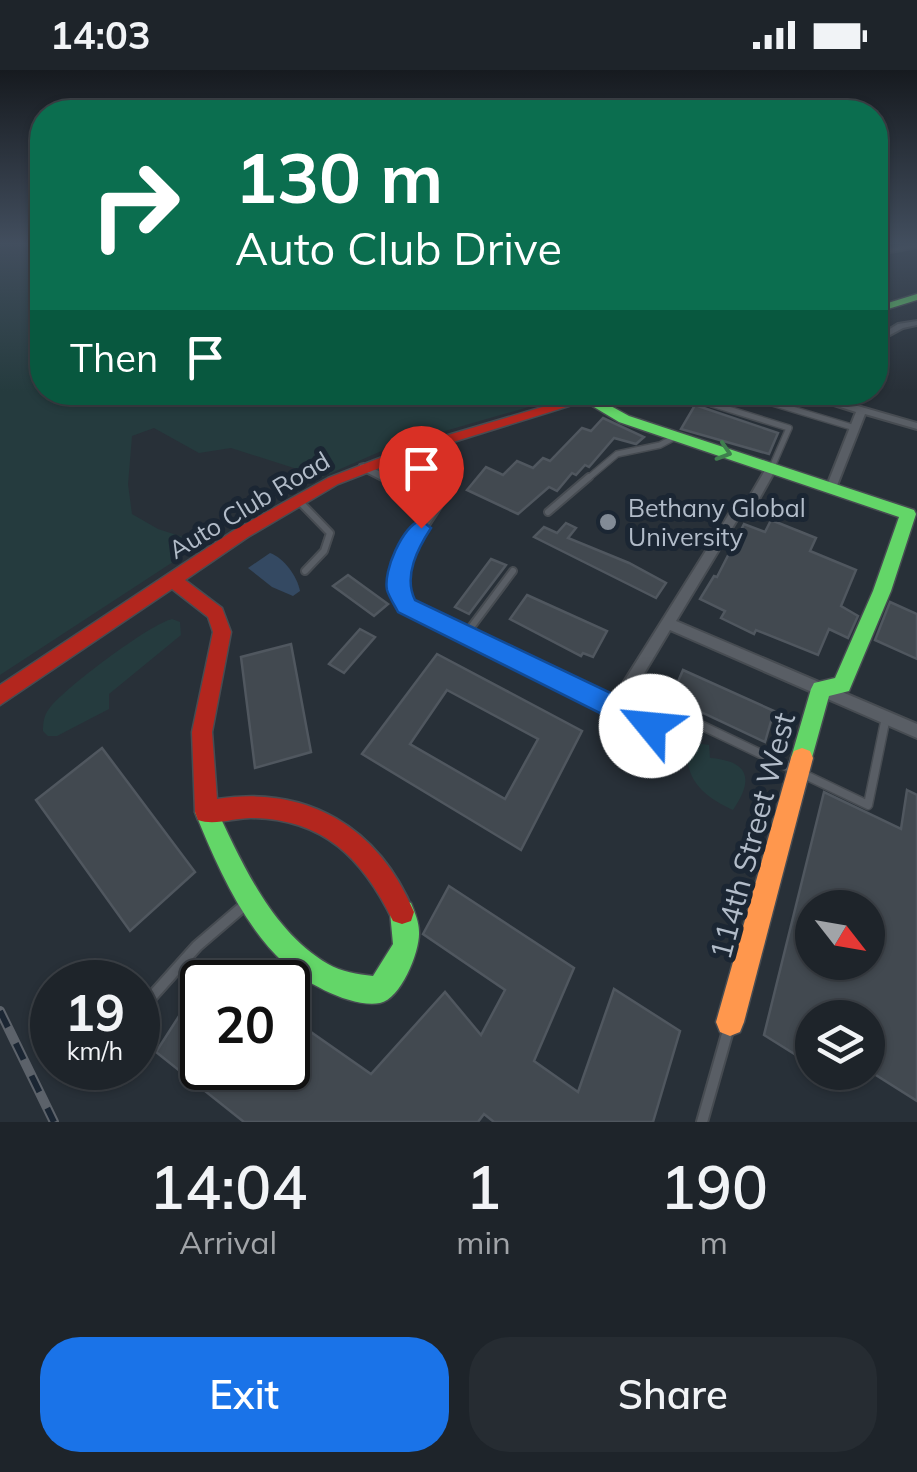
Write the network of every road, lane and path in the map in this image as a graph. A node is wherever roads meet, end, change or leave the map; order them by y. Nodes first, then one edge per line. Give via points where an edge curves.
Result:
1 (917, 297) edge
2 (888, 305) edge
3 (917, 323) edge
4 (888, 334) edge
5 (566, 405) edge
6 (609, 405) edge
7 (715, 405) edge
8 (779, 405) edge
9 (841, 405) edge
10 (861, 411) junction
11 (917, 426) edge
12 (855, 428) junction
13 (676, 436) junction
14 (364, 467) junction
15 (772, 467) junction
16 (831, 488) junction
17 (298, 500) junction
18 (548, 512) dead end
19 (513, 570) dead end
20 (305, 571) dead end
21 (172, 580) junction
22 (670, 624) junction
23 (466, 634) junction
24 (821, 690) junction
25 (0, 696) edge
26 (616, 707) junction
27 (886, 718) junction
28 (651, 726) junction
29 (917, 731) edge
30 (646, 747) dead end
31 (799, 773) junction
32 (206, 812) junction
33 (252, 899) junction
34 (160, 987) edge
35 (730, 1022) joint
36 (702, 1122) edge

1 - 2 street
3 - 4 street
5 - 14 street, Auto Club Road
6 - 13 street via 624,419
7 - 15 lane via 789,428
8 - 12 lane
9 - 10 street
10 - 11 street
10 - 12 street
12 - 16 street
13 -> 15 street
13 - 18 lane via 618,454
14 - 17 street, Auto Club Road
14 - 23 street via 438,504 412,539 398,589 406,606
15 - 16 street
15 - 22 street via 733,517
16 - 24 street, 114th Street West via 908,514 842,684
17 - 20 lane via 330,533 320,560
17 - 21 street, Auto Club Road
19 - 23 lane
21 - 25 street, Auto Club Road
21 - 32 street via 216,613 222,632 202,732
22 - 24 street
22 - 26 street
23 - 26 street
24 - 27 street
24 - 31 street, 114th Street West
26 - 28 lane
27 - 29 street
27 - 31 lane via 868,805
28 - 30 lane
28 - 31 lane via 688,719
31 - 35 street, 114th Street West
32 - 33 street
32 - 33 street via 269,804 311,816 350,841 399,907 408,936 400,966 379,990 344,989 308,967
33 - 34 lane
35 - 36 lane

